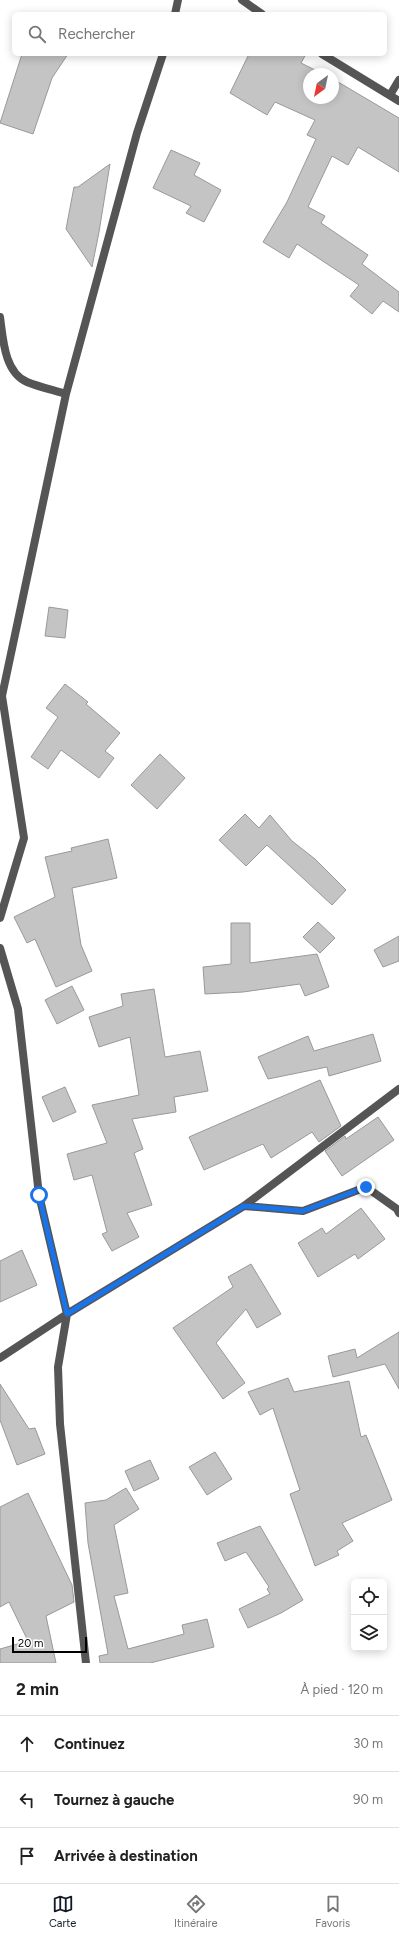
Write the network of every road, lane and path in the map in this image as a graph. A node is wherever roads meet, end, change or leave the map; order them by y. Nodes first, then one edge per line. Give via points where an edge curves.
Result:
1 (178, 0) edge
2 (242, 0) edge
3 (175, 12) edge
4 (259, 12) edge
5 (162, 56) edge
6 (325, 56) edge
7 (399, 80) edge
8 (390, 95) junction
9 (399, 101) edge
10 (0, 318) edge
11 (66, 394) junction
12 (0, 918) edge
13 (0, 948) edge
14 (399, 1089) edge
15 (244, 1206) junction
16 (399, 1213) edge
17 (67, 1314) junction
18 (0, 1358) edge
19 (86, 1663) edge

1 - 3 street
2 - 4 street
5 - 11 street via 137,133
6 - 8 street
7 - 8 street
8 - 9 street
10 - 11 street via 4,346 11,368 25,381
11 - 12 street via 2,696 24,838
13 - 17 street via 18,1009 39,1195
14 - 15 street
15 - 16 street via 303,1211 366,1187
15 - 17 street
17 - 18 street
17 - 19 street via 58,1366 60,1424

